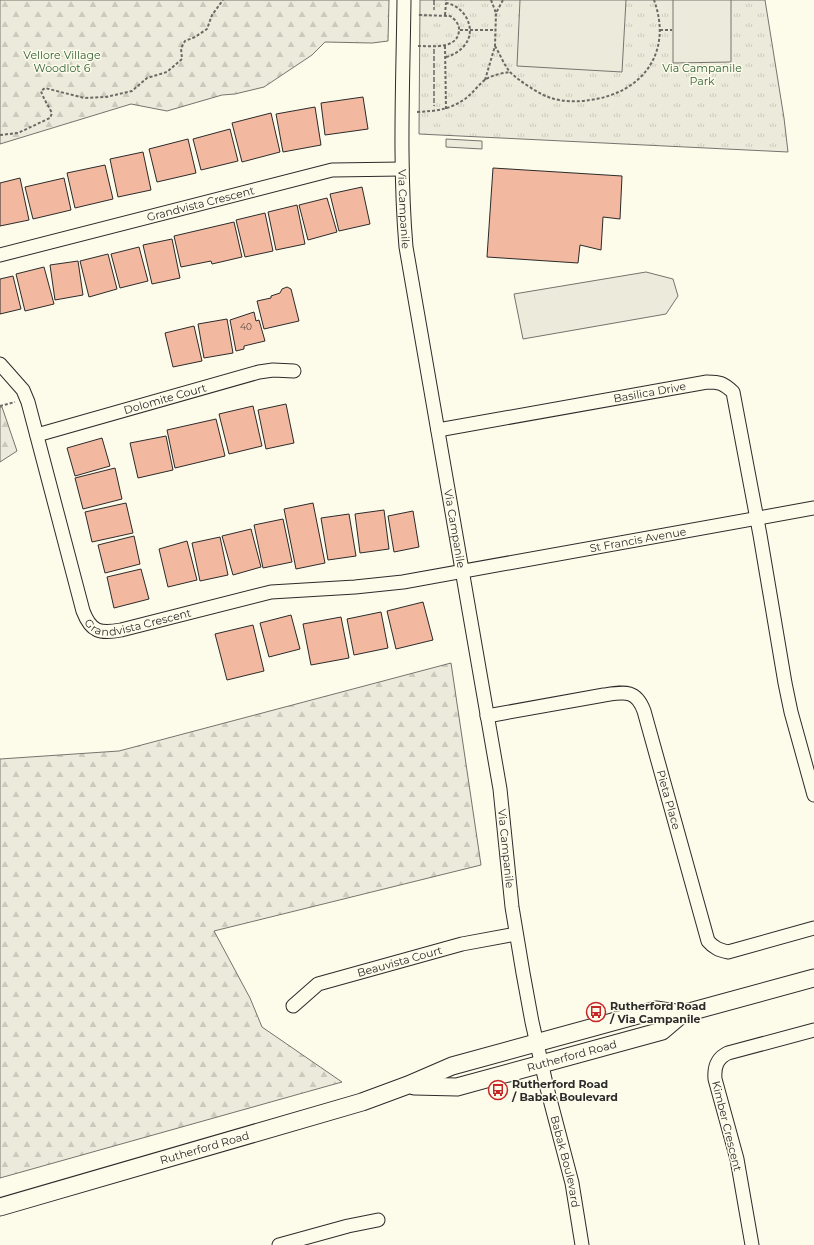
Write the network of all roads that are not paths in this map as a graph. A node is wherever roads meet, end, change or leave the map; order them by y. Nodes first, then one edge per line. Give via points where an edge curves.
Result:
1 (404, 0) edge
2 (402, 169) junction
3 (0, 255) edge
4 (0, 364) edge
5 (294, 371) dead end
6 (438, 430) junction
7 (37, 435) junction
8 (814, 508) edge
9 (756, 518) junction
10 (462, 571) junction
11 (488, 716) junction
12 (814, 795) edge
13 (814, 928) edge
14 (516, 934) junction
15 (814, 978) edge
16 (292, 1006) dead end
17 (814, 1030) edge
18 (539, 1054) junction
19 (0, 1207) edge
20 (378, 1220) dead end
21 (279, 1245) edge
22 (582, 1245) edge
23 (752, 1245) edge

1 - 2 street, Via Campanile
2 - 3 street, Grandvista Crescent via 332,170
2 - 6 street, Via Campanile via 406,247
4 - 7 street, Grandvista Crescent via 23,390
5 - 7 street, Dolomite Court via 259,372
6 - 9 street, Basilica Drive via 707,382 719,382 733,392
6 - 10 street, Via Campanile
7 - 10 street, Grandvista Crescent via 83,611 87,622 94,630 121,630 271,592 385,584
8 - 9 street, St Francis Avenue
9 - 10 street, St Francis Avenue
9 - 12 street via 786,690
10 - 11 street, Via Campanile
11 - 13 street, Pieta Place via 604,695 630,694 640,701 644,711 708,941 714,948 728,952
11 - 14 street, Via Campanile via 503,816
14 - 16 street, Beauvista Court via 462,944 318,984
14 - 18 street, Via Campanile
15 - 18 main road, Rutherford Road via 682,1014 656,1010
17 - 23 street, Kimber Crescent via 728,1053 717,1062 714,1070 737,1159
18 - 19 main road, Rutherford Road via 452,1066 362,1102
18 - 22 street, Babak Boulevard via 572,1183
20 - 21 street

